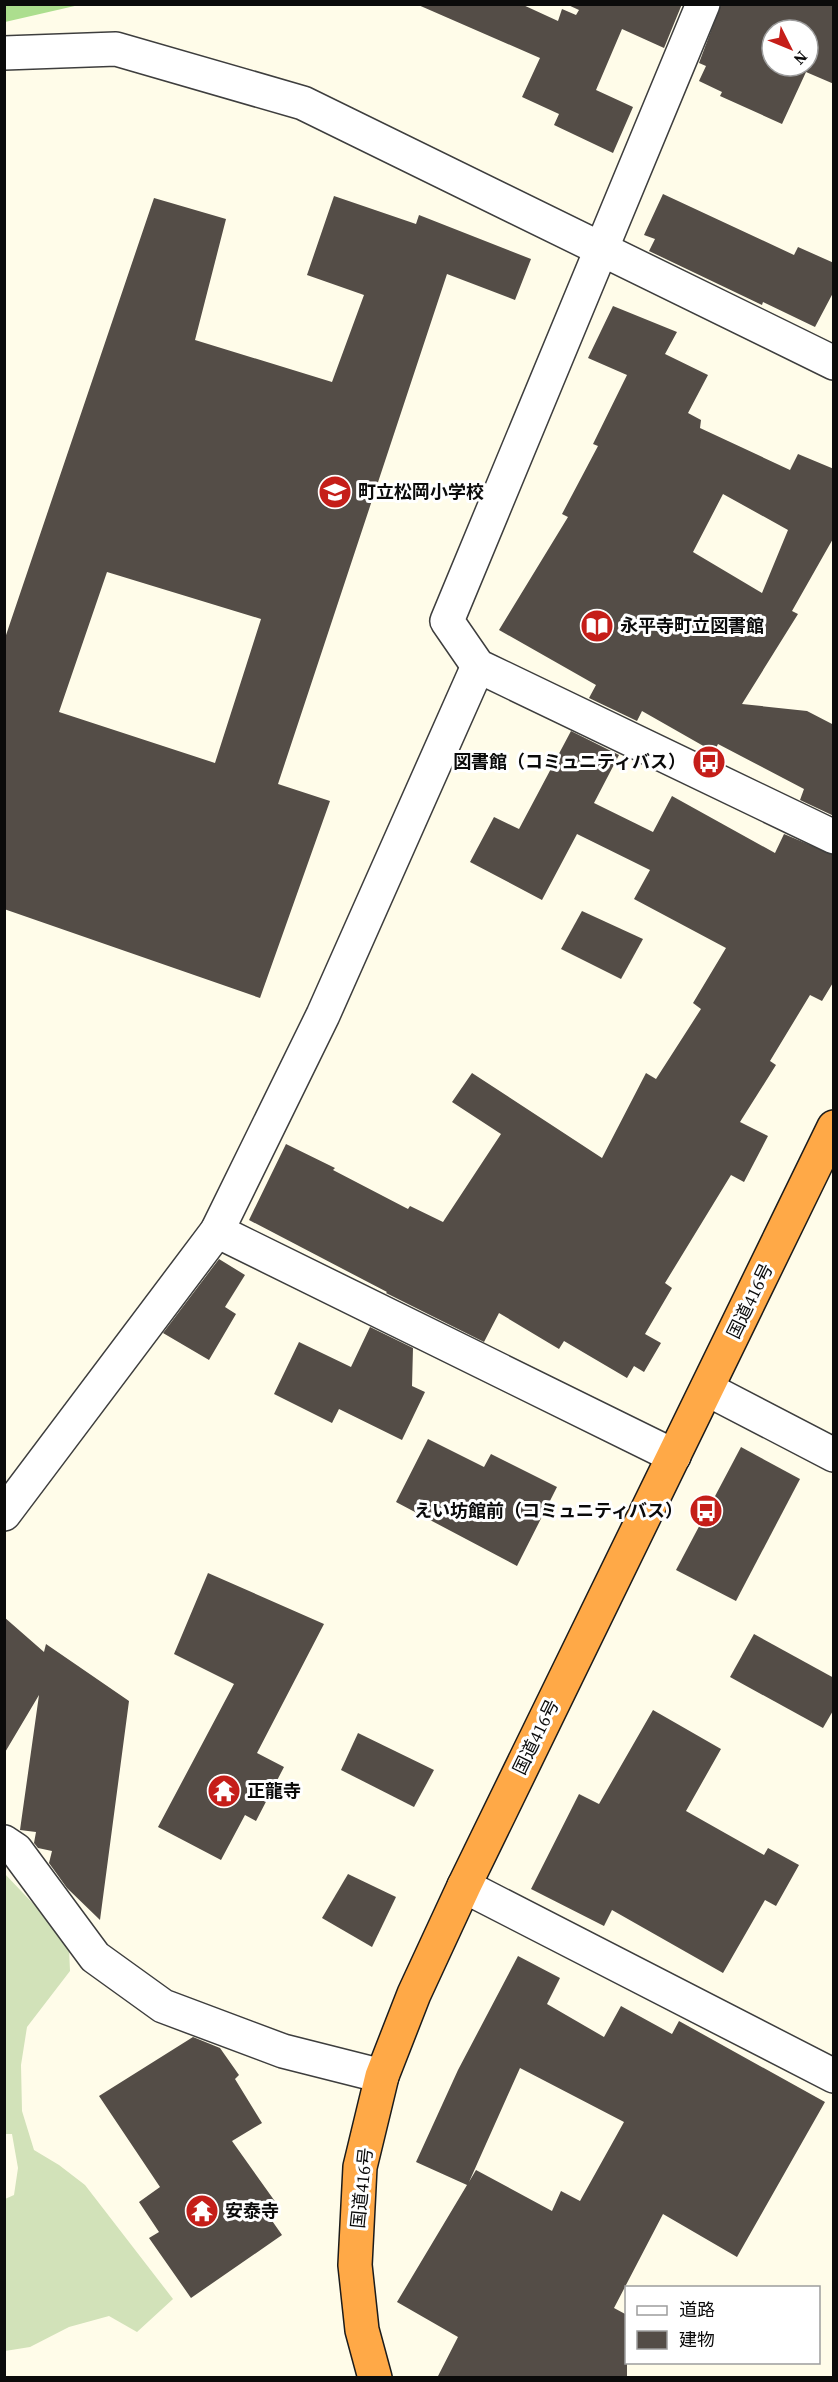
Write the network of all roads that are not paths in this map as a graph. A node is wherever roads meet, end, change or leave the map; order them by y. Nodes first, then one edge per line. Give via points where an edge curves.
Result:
1 (704, 4) edge
2 (4, 53) edge
3 (602, 250) junction
4 (834, 363) edge
5 (478, 666) junction
6 (834, 837) edge
7 (834, 1127) edge
8 (217, 1231) junction
9 (707, 1389) junction
10 (834, 1455) edge
11 (674, 1456) junction
12 (4, 1514) edge
13 (4, 1842) edge
14 (464, 1886) junction
15 (382, 2076) junction
16 (834, 2076) edge
17 (375, 2378) edge

1 - 3 street
2 - 3 street via 116,49 303,104
3 - 4 street
3 - 5 street via 447,621
5 - 6 street
5 - 8 street via 323,1015
7 - 9 highway, 国道416号
8 - 11 street
8 - 12 street
9 - 10 street
9 - 11 highway, 国道416号
11 - 14 highway, 国道416号
13 - 15 street via 16,1850 95,1957 163,2006 283,2050
14 - 15 highway, 国道416号 via 414,1994
14 - 16 street
15 - 17 highway, 国道416号 via 360,2167 354,2265 362,2330

